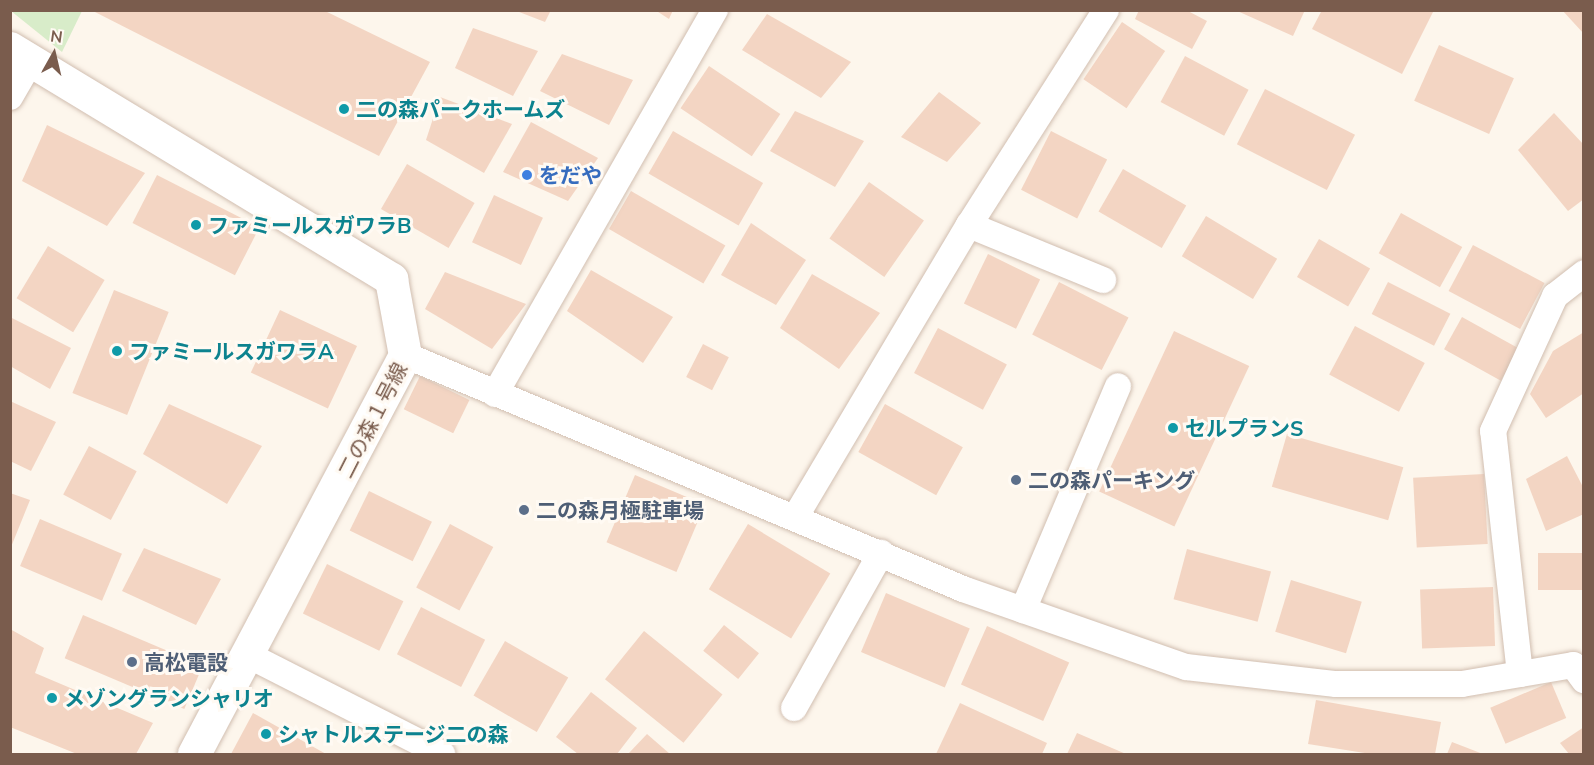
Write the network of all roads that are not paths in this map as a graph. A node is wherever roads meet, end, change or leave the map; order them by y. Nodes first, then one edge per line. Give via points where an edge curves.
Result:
1 (715, 10) edge
2 (1106, 10) edge
3 (20, 56) edge
4 (10, 97) edge
5 (969, 225) junction
6 (1584, 273) edge
7 (1103, 280) dead end
8 (405, 355) junction
9 (1118, 386) dead end
10 (495, 394) junction
11 (796, 516) junction
12 (881, 553) junction
13 (1023, 610) junction
14 (248, 655) junction
15 (1580, 668) edge
16 (1520, 674) junction
17 (794, 708) dead end
18 (194, 754) edge
19 (442, 754) edge

1 - 10 lane
2 - 5 lane
3 - 4 lane
3 - 8 street, 二の森１号線 via 391,279
5 - 7 lane
5 - 11 lane
6 - 16 lane via 1555,296 1493,431
8 - 10 lane
8 - 14 street, 二の森１号線
9 - 13 lane
10 - 11 lane
11 - 12 lane
12 - 13 lane
12 - 17 lane
13 - 16 lane via 1186,667 1336,684 1462,684
14 - 18 street, 二の森１号線
14 - 19 lane
15 - 16 lane

